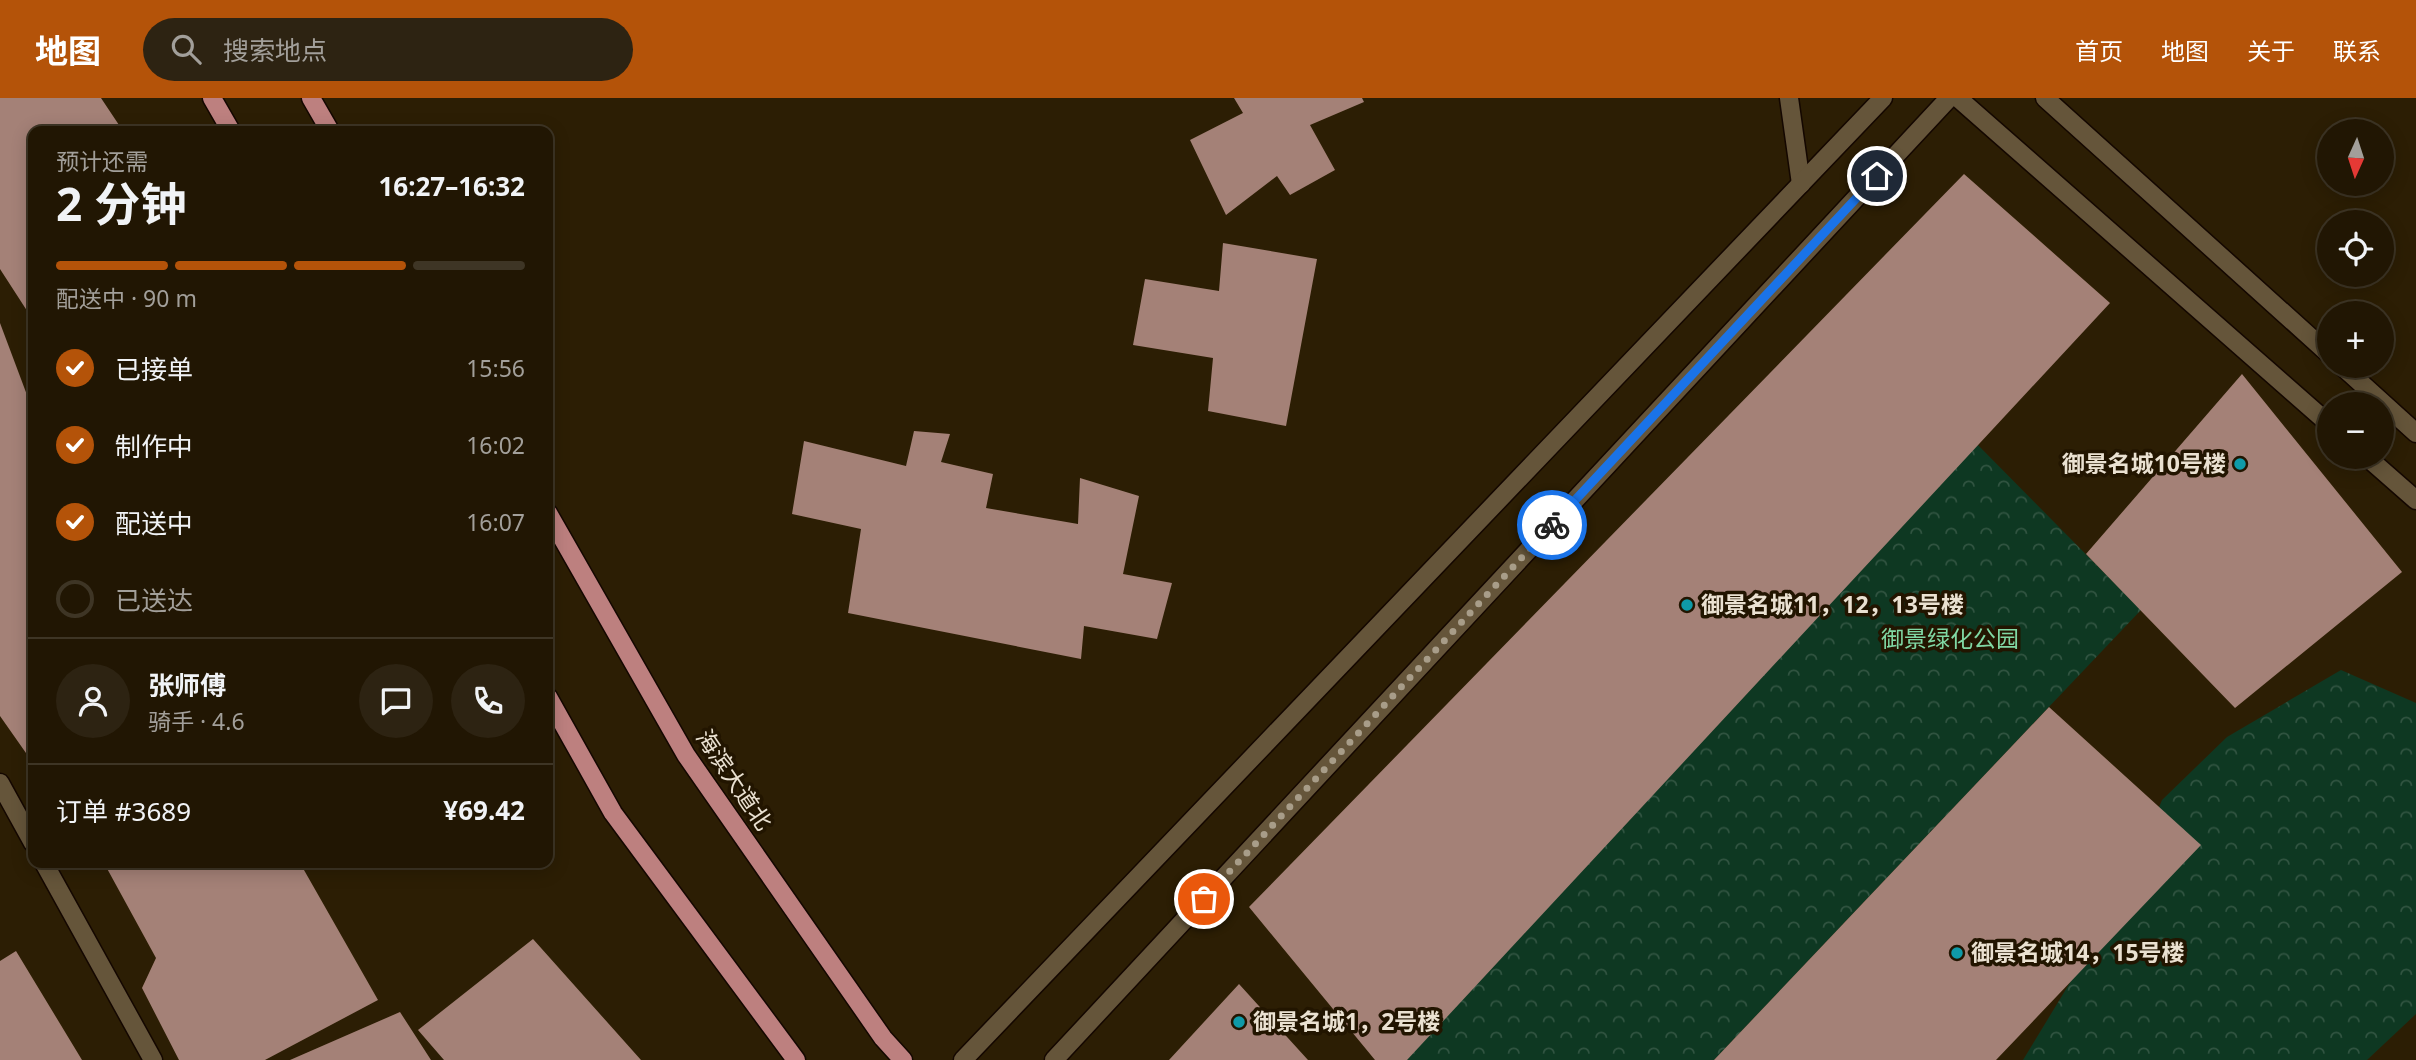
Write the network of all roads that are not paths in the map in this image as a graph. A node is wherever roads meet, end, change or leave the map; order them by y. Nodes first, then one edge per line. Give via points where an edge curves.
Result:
1 (212, 98) edge
2 (311, 98) edge
3 (1789, 98) edge
4 (1883, 98) edge
5 (1950, 98) edge
6 (1958, 98) edge
7 (2045, 98) edge
8 (228, 126) edge
9 (327, 126) edge
10 (1801, 184) junction
11 (2317, 343) edge
12 (2355, 378) edge
13 (2317, 413) edge
14 (2416, 433) edge
15 (2381, 469) edge
16 (2416, 500) edge
17 (553, 522) edge
18 (553, 706) edge
19 (0, 783) edge
20 (28, 834) edge
21 (47, 868) edge
22 (153, 1060) edge
23 (796, 1060) edge
24 (903, 1060) edge
25 (963, 1060) edge
26 (1054, 1060) edge

1 - 8 main road
2 - 9 main road
3 - 10 street
4 - 10 street
5 - 26 street
6 - 13 street
7 - 11 street
10 - 25 street
12 - 14 street
15 - 16 street
17 - 24 main road, 海滨大道北 via 686,755 883,1038
18 - 23 main road via 613,813
19 - 20 street
21 - 22 street

